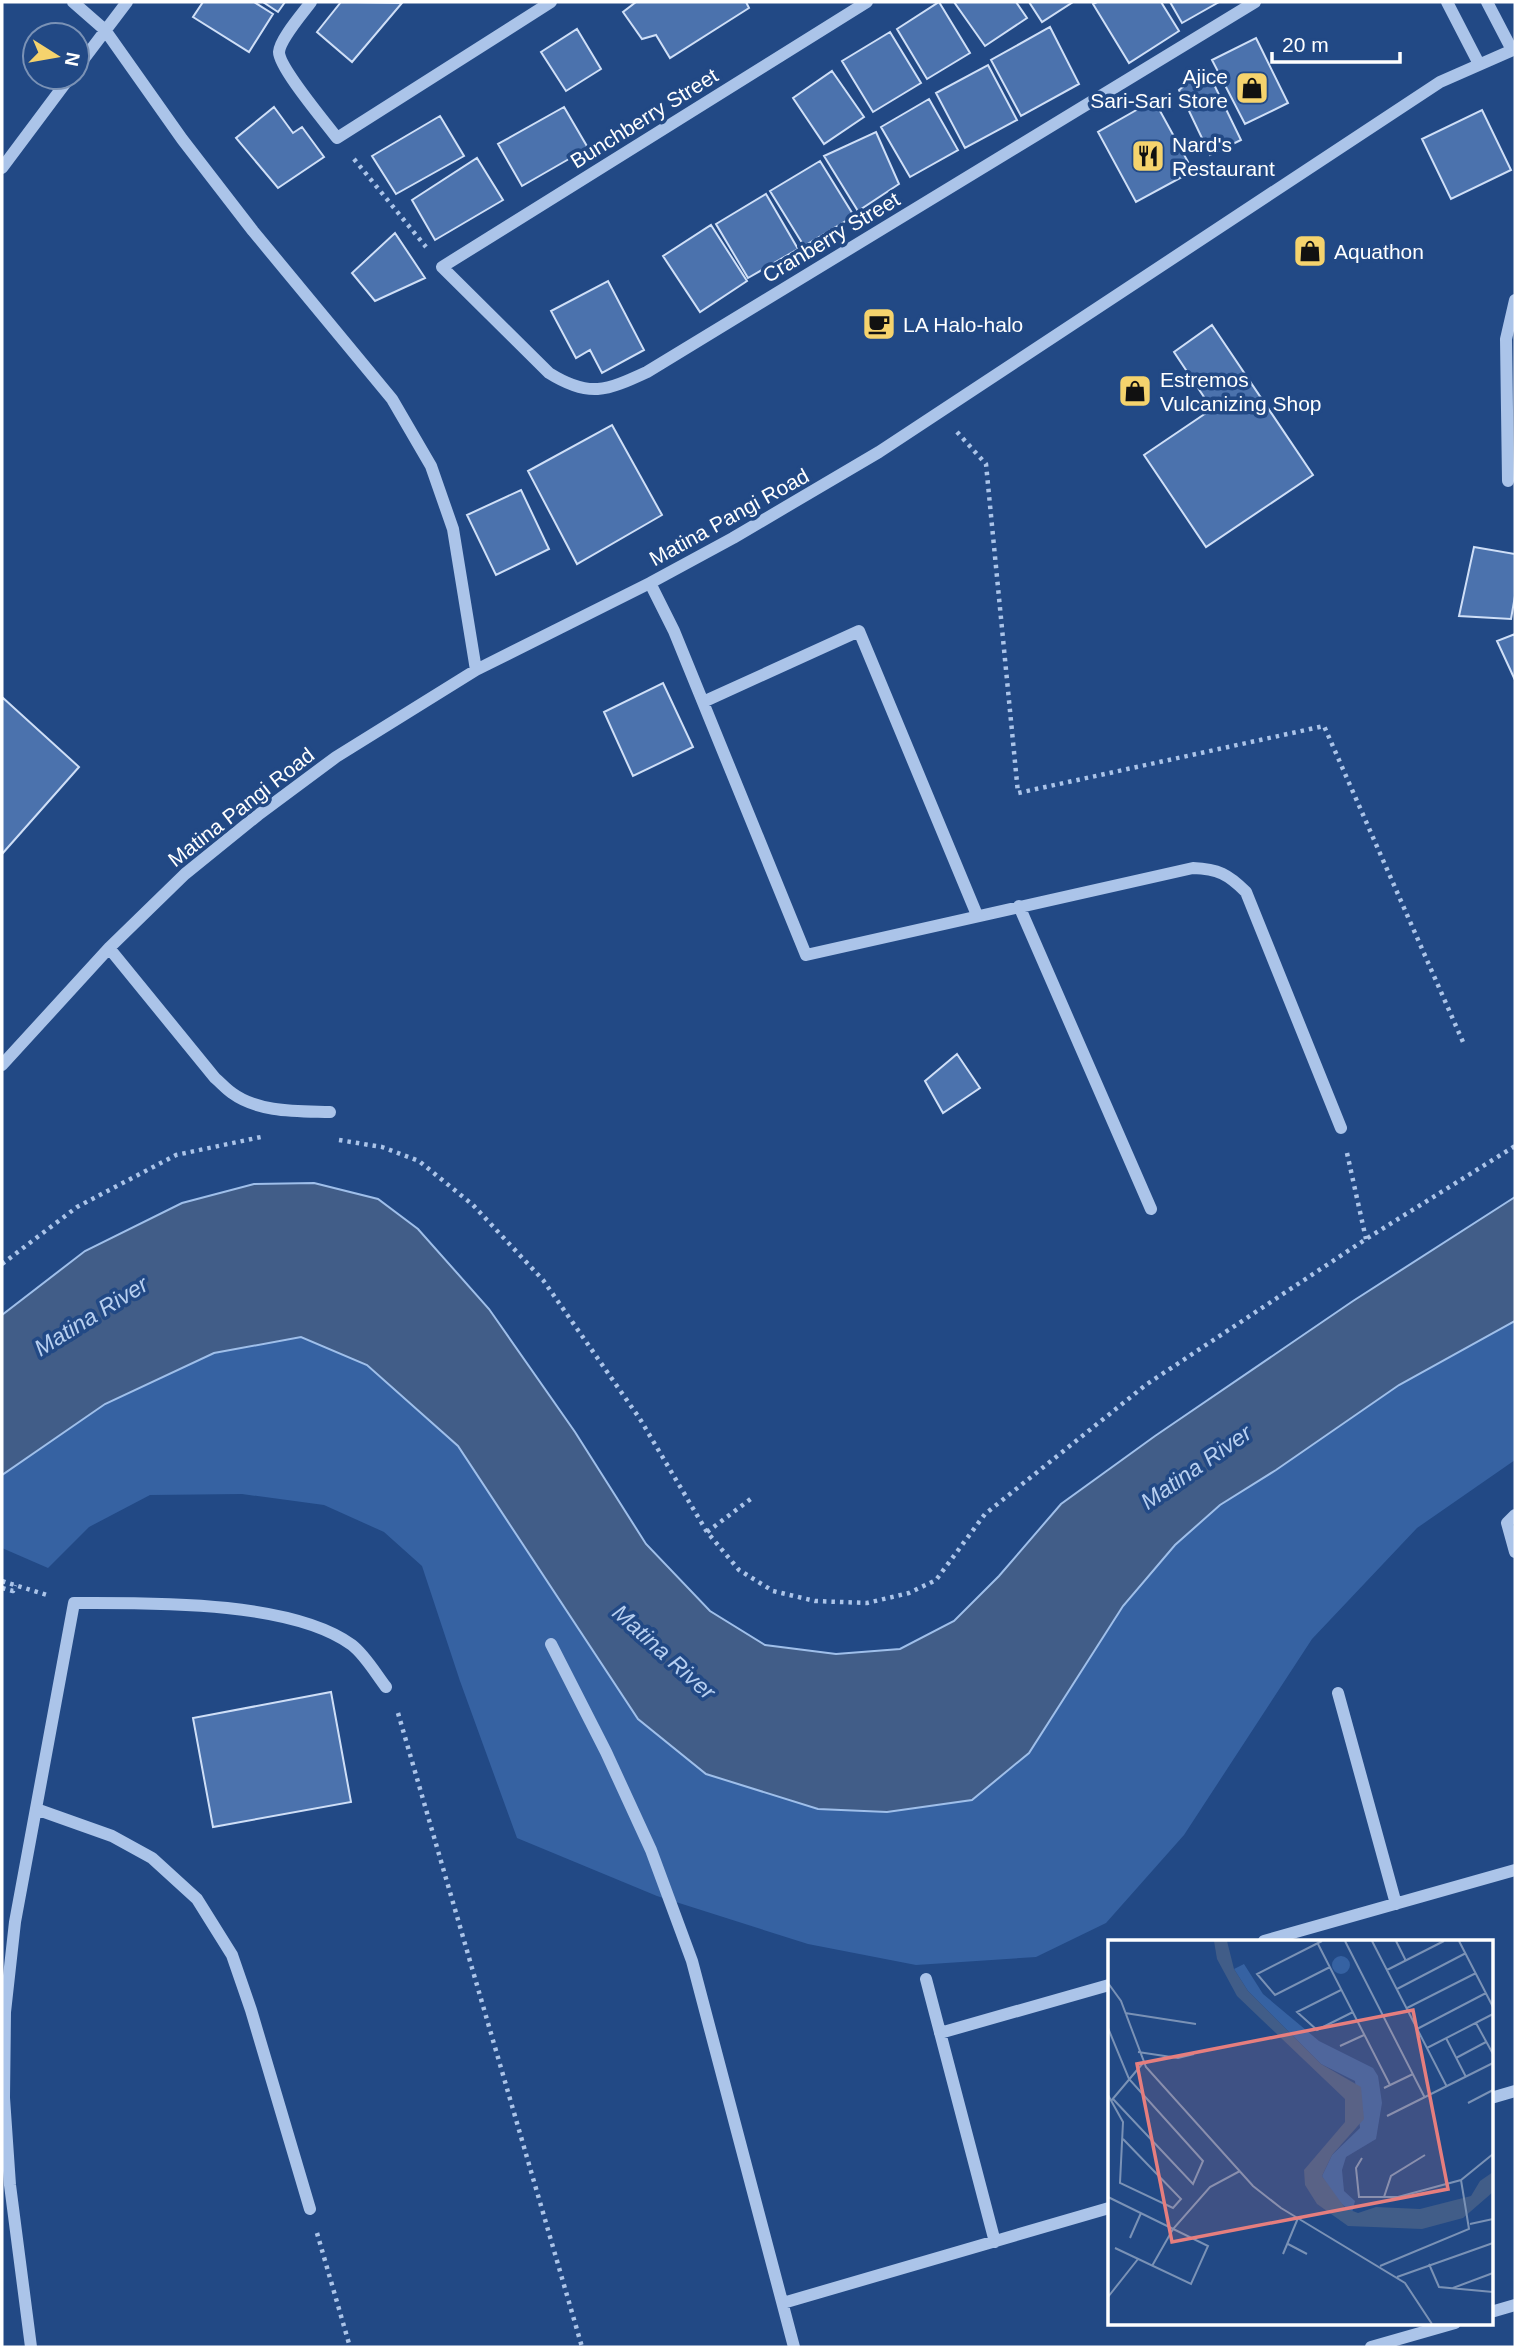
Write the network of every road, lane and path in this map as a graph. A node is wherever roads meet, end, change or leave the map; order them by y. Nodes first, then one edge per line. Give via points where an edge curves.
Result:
1 (73, 2) edge
2 (127, 2) edge
3 (312, 2) edge
4 (551, 2) edge
5 (867, 2) edge
6 (1255, 2) edge
7 (1447, 2) edge
8 (1487, 2) edge
9 (105, 30) junction
10 (91, 49) edge
11 (1514, 49) edge
12 (1479, 64) junction
13 (60, 91) edge
14 (337, 138) junction
15 (2, 168) edge
16 (442, 267) junction
17 (1515, 300) edge
18 (941, 413) junction
19 (1508, 481) dead end
20 (650, 583) junction
21 (476, 670) junction
22 (703, 702) junction
23 (1019, 906) junction
24 (977, 915) junction
25 (110, 948) junction
26 (1463, 1042) dead end
27 (2, 1065) edge
28 (330, 1112) dead end
29 (1341, 1128) joint
30 (264, 1136) dead end
31 (328, 1138) dead end
32 (1515, 1146) edge
33 (1151, 1209) dead end
34 (1366, 1239) junction
35 (2, 1264) edge
36 (752, 1498) dead end
37 (1515, 1515) edge
38 (707, 1532) junction
39 (1515, 1552) edge
40 (2, 1581) edge
41 (2, 1588) edge
42 (551, 1644) dead end
43 (386, 1687) joint
44 (1338, 1693) dead end
45 (36, 1809) junction
46 (1515, 1870) edge
47 (1396, 1904) junction
48 (1268, 1940) edge
49 (926, 1979) dead end
50 (1108, 1985) edge
51 (940, 2034) junction
52 (1515, 2091) edge
53 (1492, 2098) edge
54 (1108, 2208) edge
55 (310, 2209) joint
56 (995, 2242) junction
57 (783, 2303) junction
58 (1515, 2305) edge
59 (1492, 2312) edge
60 (1452, 2324) edge
61 (31, 2347) edge
62 (350, 2347) edge
63 (582, 2347) edge
64 (794, 2347) edge
65 (1371, 2347) edge

1 - 9 street
2 - 9 street
3 - 14 street via 279,53 286,71
4 - 14 street
5 - 16 street, Bunchberry Street
6 - 16 street, Cranberry Street via 618,386 590,390 570,386 549,373
7 - 12 street
8 - 11 street
9 - 10 street
9 - 21 street via 253,231 392,399 431,466 453,528
11 - 12 street, Matina Pangi Road
12 - 18 street, Matina Pangi Road via 1440,82
13 - 15 street
14 - 16 path
17 - 19 street via 1506,340
18 - 20 street, Matina Pangi Road via 811,494
18 - 26 path via 986,464 1018,793 1324,726
20 - 21 street, Matina Pangi Road
20 - 22 street
21 - 25 street, Matina Pangi Road via 336,757 258,815 186,874
22 - 24 street via 806,955
22 - 24 street via 859,631
23 - 24 street
23 - 29 street via 1193,868 1213,869 1233,878 1246,892
23 - 33 street
25 - 27 street, Matina Pangi Road
25 - 28 street via 232,1094 282,1110
29 - 34 path
30 - 35 path via 176,1156 77,1207
31 - 38 path via 382,1147 419,1161 472,1205 543,1280 640,1419
32 - 34 path
34 - 38 path via 1137,1392 985,1514 936,1580 909,1593 867,1603 815,1601 772,1591 739,1570
36 - 38 path
37 - 39 street via 1507,1523
40 - 41 path via 15,1585 13,1591
42 - 57 street via 651,1850 692,1961
43 - 45 street via 354,1646 319,1626 216,1607 74,1603
43 - 63 path via 403,1724
44 - 47 street
45 - 55 street via 112,1836 152,1858 197,1899 232,1955
45 - 61 street via 15,1922 5,2012 4,2098
46 - 47 street
47 - 48 street
49 - 51 street
50 - 51 street
51 - 56 street
52 - 53 street
54 - 56 street
55 - 62 path
56 - 57 street
57 - 64 street
58 - 59 street
60 - 65 street

